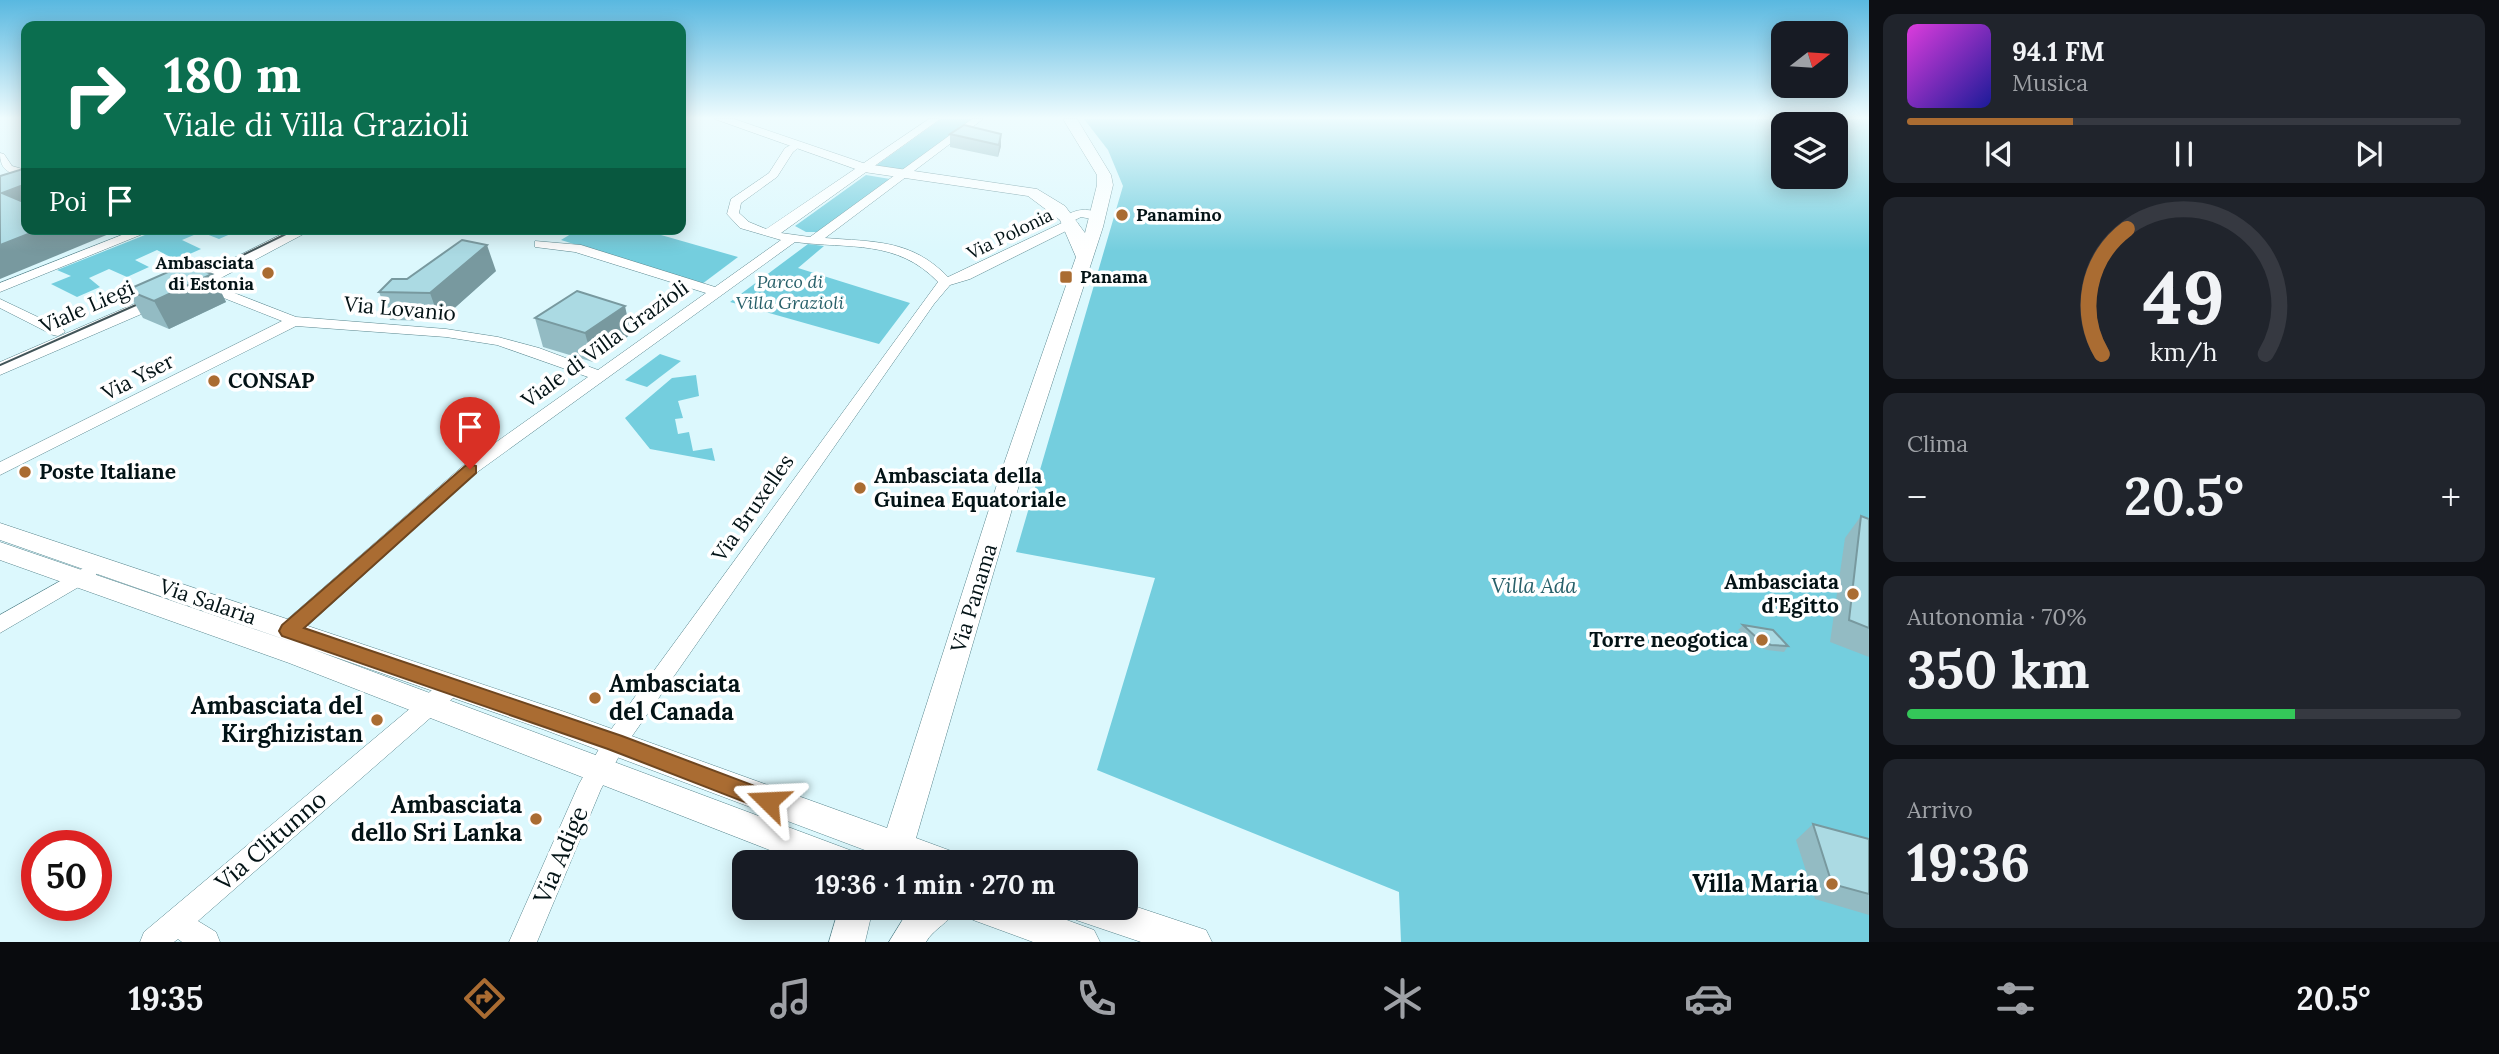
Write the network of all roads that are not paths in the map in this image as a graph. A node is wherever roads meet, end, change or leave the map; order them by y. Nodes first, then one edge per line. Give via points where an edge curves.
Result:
1 (5, 163) edge
2 (781, 163) edge
3 (849, 163) edge
4 (871, 163) edge
5 (920, 163) edge
6 (1097, 163) edge
7 (864, 168) junction
8 (21, 174) edge
9 (904, 175) junction
10 (21, 177) edge
11 (21, 181) edge
12 (0, 182) edge
13 (13, 188) edge
14 (1095, 214) junction
15 (1071, 221) junction
16 (772, 233) junction
17 (134, 235) edge
18 (268, 235) edge
19 (293, 235) edge
20 (794, 237) junction
21 (815, 239) junction
22 (540, 244) dead end
23 (1083, 255) junction
24 (945, 282) junction
25 (198, 283) junction
26 (0, 288) edge
27 (717, 292) junction
28 (0, 303) edge
29 (294, 321) junction
30 (58, 332) junction
31 (0, 357) edge
32 (0, 369) edge
33 (600, 376) junction
34 (0, 470) edge
35 (0, 531) edge
36 (0, 551) edge
37 (89, 572) junction
38 (0, 625) edge
39 (289, 631) junction
40 (440, 696) junction
41 (607, 755) junction
42 (815, 850) edge
43 (877, 850) edge
44 (896, 850) edge
45 (853, 920) edge
46 (904, 920) edge
47 (922, 920) edge
48 (1019, 920) edge
49 (1125, 920) edge
50 (176, 923) junction
51 (154, 942) edge
52 (206, 942) edge
53 (523, 942) edge
54 (847, 942) edge
55 (905, 942) edge
56 (1082, 942) edge
57 (1194, 942) edge

1 - 8 street
2 - 16 street via 732,208 742,224
3 - 7 main road
4 - 7 street
5 - 9 street
6 - 14 street via 1105,184
7 - 9 main road
7 - 16 street
9 - 15 main road via 1024,189 1049,201
9 - 21 street
10 - 12 street
11 - 13 street
14 - 15 street via 1081,224
14 - 23 street
15 - 23 main road
15 - 24 street, Via Polonia
16 - 20 street
17 - 26 street
18 - 30 main road, Viale Liegi
19 - 25 main road, Viale Liegi
20 - 21 street
20 - 27 street, Viale di Villa Grazioli
21 - 24 street via 902,250
22 - 27 street via 576,248
23 - 44 main road, Via Panama
24 - 41 street, Via Bruxelles
25 - 29 street, Via Lovanio
25 - 32 main road, Viale Liegi
27 - 33 street, Viale di Villa Grazioli
28 - 30 street
29 - 33 street, Via Lovanio via 498,341
29 - 34 street, Via Yser
30 - 31 street, Viale Liegi
33 - 39 street, Viale di Villa Grazioli via 456,481
35 - 37 main road, Via Salaria
36 - 37 main road, Via Salaria
37 - 38 street
37 - 39 main road, Via Salaria
37 - 40 main road, Via Salaria via 290,652
39 - 40 main road, Via Salaria
40 - 41 main road, Via Salaria
40 - 50 street, Via Clitunno
41 - 42 main road, Via Salaria
41 - 43 street, Via Salaria
41 - 53 street, Via Adige
45 - 54 main road
46 - 55 street
47 - 55 main road
48 - 56 main road
49 - 57 main road
50 - 51 street, Via Clitunno
50 - 52 street

